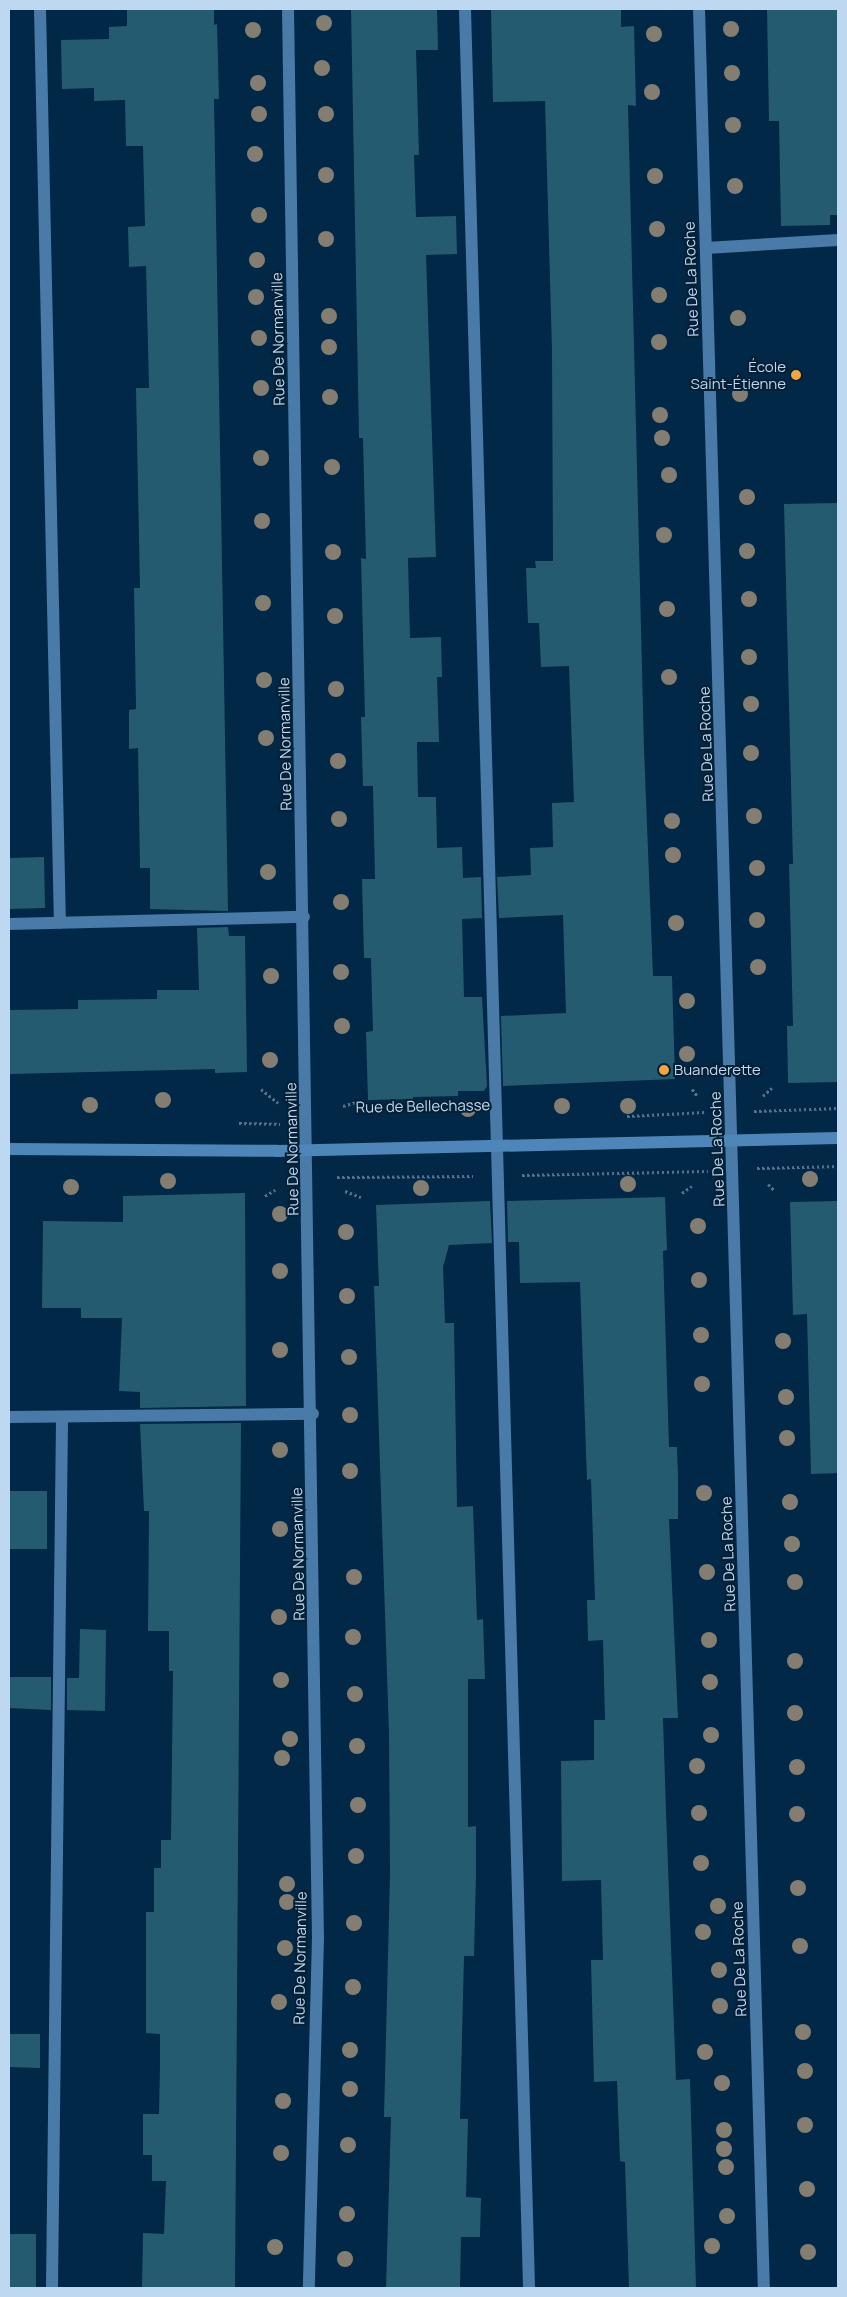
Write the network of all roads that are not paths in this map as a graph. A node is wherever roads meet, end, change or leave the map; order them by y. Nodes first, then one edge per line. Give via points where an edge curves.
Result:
1 (40, 9) edge
2 (288, 9) edge
3 (465, 9) edge
4 (699, 9) edge
5 (838, 240) edge
6 (706, 248) junction
7 (304, 917) junction
8 (60, 922) junction
9 (9, 924) edge
10 (838, 1138) edge
11 (733, 1141) junction
12 (497, 1147) junction
13 (9, 1149) edge
14 (308, 1150) junction
15 (312, 1414) junction
16 (9, 1417) edge
17 (62, 1417) junction
18 (52, 2288) edge
19 (309, 2288) edge
20 (529, 2288) edge
21 (764, 2288) edge

1 - 8 street
2 - 7 street, Rue De Normanville
3 - 12 street
4 - 6 street, Rue De La Roche
5 - 6 street
6 - 11 street, Rue De La Roche
7 - 8 street
7 - 14 street, Rue De Normanville
8 - 9 street
10 - 11 street
11 - 12 street
11 - 21 street, Rue De La Roche
12 - 14 street
12 - 20 street
13 - 14 street
14 - 15 street, Rue De Normanville
15 - 17 street
15 - 19 street, Rue De Normanville via 318,1937
16 - 17 street
17 - 18 street

